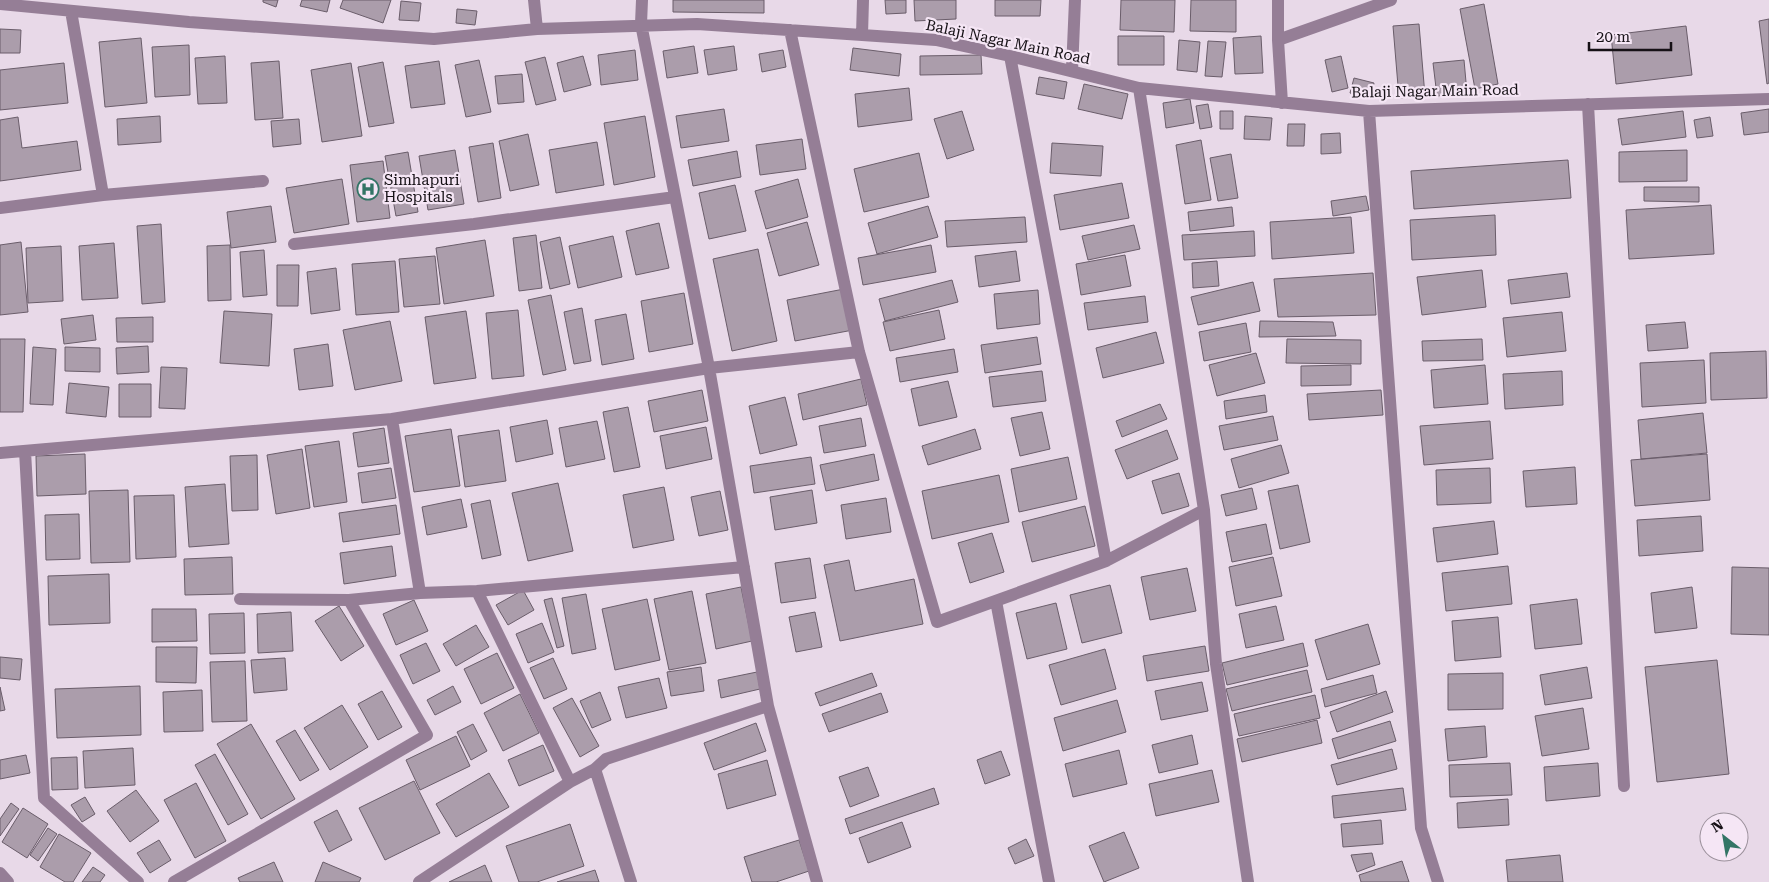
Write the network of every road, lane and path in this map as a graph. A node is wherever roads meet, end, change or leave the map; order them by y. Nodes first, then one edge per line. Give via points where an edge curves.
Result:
1 (534, 0) edge
2 (642, 0) edge
3 (863, 0) edge
4 (1075, 0) edge
5 (1278, 0) edge
6 (1391, 0) edge
7 (0, 4) edge
8 (71, 11) junction
9 (641, 24) junction
10 (537, 29) junction
11 (790, 30) junction
12 (862, 35) junction
13 (1278, 40) junction
14 (1010, 56) junction
15 (1072, 71) junction
16 (1139, 88) junction
17 (1769, 99) edge
18 (1282, 103) junction
19 (1588, 104) junction
20 (1369, 111) junction
21 (263, 181) dead end
22 (103, 195) junction
23 (675, 197) junction
24 (0, 208) edge
25 (294, 244) dead end
26 (860, 352) junction
27 (710, 368) junction
28 (392, 419) junction
29 (25, 451) junction
30 (0, 453) edge
31 (1204, 510) junction
32 (1106, 561) junction
33 (744, 566) junction
34 (477, 591) junction
35 (420, 593) junction
36 (240, 599) dead end
37 (349, 600) junction
38 (996, 601) junction
39 (768, 706) junction
40 (594, 769) junction
41 (570, 782) junction
42 (1624, 786) dead end
43 (0, 873) edge
44 (432, 878) edge
45 (8, 882) edge
46 (138, 882) edge
47 (174, 882) edge
48 (419, 882) edge
49 (631, 882) edge
50 (817, 882) edge
51 (1049, 882) edge
52 (1248, 882) edge
53 (1438, 882) edge

1 - 10 street
2 - 9 street
3 - 12 street
4 - 15 street
5 - 13 street
6 - 13 street
7 - 8 street, Balaji Nagar Main Road
8 - 10 street, Balaji Nagar Main Road via 434,39
8 - 22 street
9 - 10 street, Balaji Nagar Main Road
9 - 11 street, Balaji Nagar Main Road
9 - 23 street
11 - 12 street, Balaji Nagar Main Road
11 - 26 street
12 - 14 street, Balaji Nagar Main Road via 936,40
13 - 18 street
14 - 15 street, Balaji Nagar Main Road
14 - 32 street
15 - 16 street, Balaji Nagar Main Road
16 - 18 street, Balaji Nagar Main Road
16 - 31 street
17 - 19 street, Balaji Nagar Main Road
18 - 20 street, Balaji Nagar Main Road
19 - 20 street, Balaji Nagar Main Road
19 - 42 street
20 - 53 street via 1421,828
21 - 22 street
22 - 24 street
23 - 25 street
23 - 27 street
26 - 27 street
26 - 38 street via 937,622
27 - 28 street
27 - 33 street
28 - 29 street
28 - 35 street
29 - 30 street
29 - 46 street via 44,798
31 - 32 street
31 - 52 street via 1216,664
32 - 38 street
33 - 34 street
33 - 39 street
34 - 35 street
34 - 41 street
35 - 37 street
36 - 37 street
37 - 47 street via 427,735
38 - 51 street
39 - 40 street via 606,759
39 - 50 street
40 - 41 street
40 - 49 street
41 - 44 street
43 - 45 street
44 - 48 street

